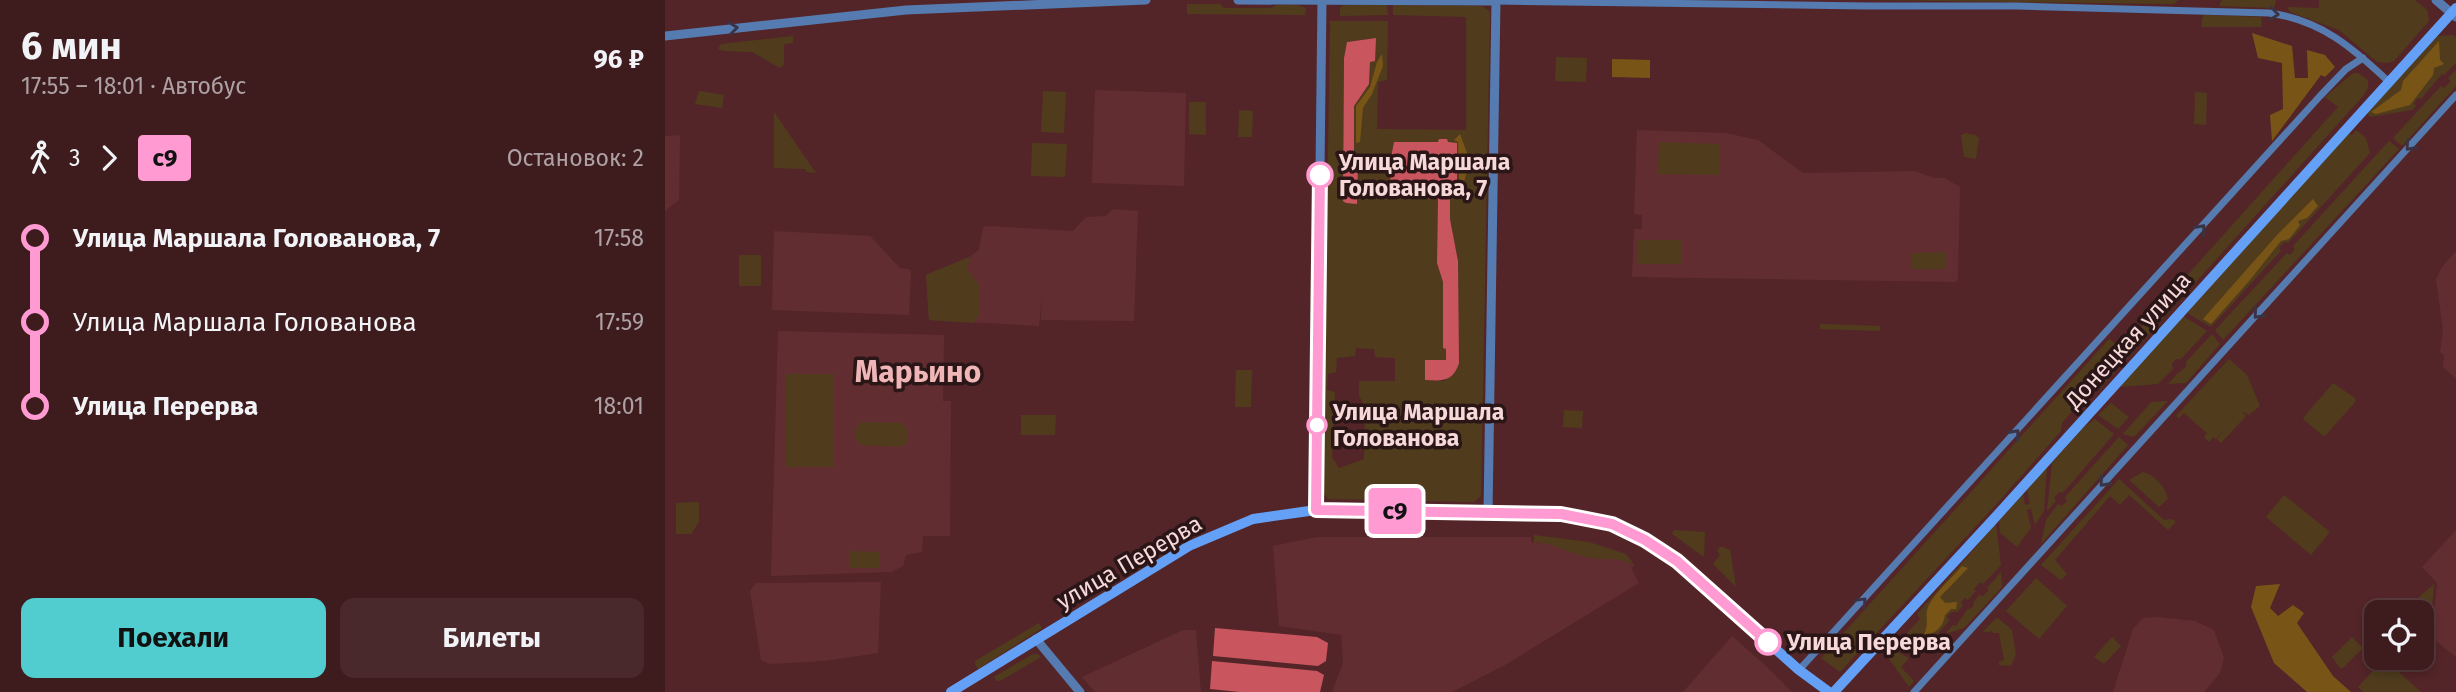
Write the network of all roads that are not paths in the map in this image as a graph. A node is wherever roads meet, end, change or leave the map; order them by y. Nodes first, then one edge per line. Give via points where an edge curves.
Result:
1 (1146, 0) edge
2 (1238, 0) edge
3 (1322, 0) edge
4 (1496, 0) edge
5 (2436, 0) edge
6 (2455, 12) edge
7 (665, 36) edge
8 (2363, 58) junction
9 (2389, 82) junction
10 (2456, 95) edge
11 (1316, 510) junction
12 (1488, 512) junction
13 (1036, 639) junction
14 (1799, 670) junction
15 (951, 692) edge
16 (1080, 692) edge
17 (1831, 692) edge
18 (1914, 692) edge

7 -> 1 street via 907,10
2 - 3 street
3 - 4 street
3 - 11 street
4 -> 8 street via 2269,13 2335,36
4 - 12 street
5 - 6 street
6 - 9 main road, Донецкая улица
8 - 9 street
14 -> 8 street, Донецкая улица via 2320,96
9 - 17 main road, Донецкая улица
10 -> 18 street
11 - 12 main road, улица Перерва
11 - 13 main road, улица Перерва via 1253,519 1189,545
12 - 14 main road, улица Перерва via 1590,518 1645,540 1694,575
13 - 15 main road, улица Перерва
13 - 16 street
14 - 17 main road, улица Перерва

